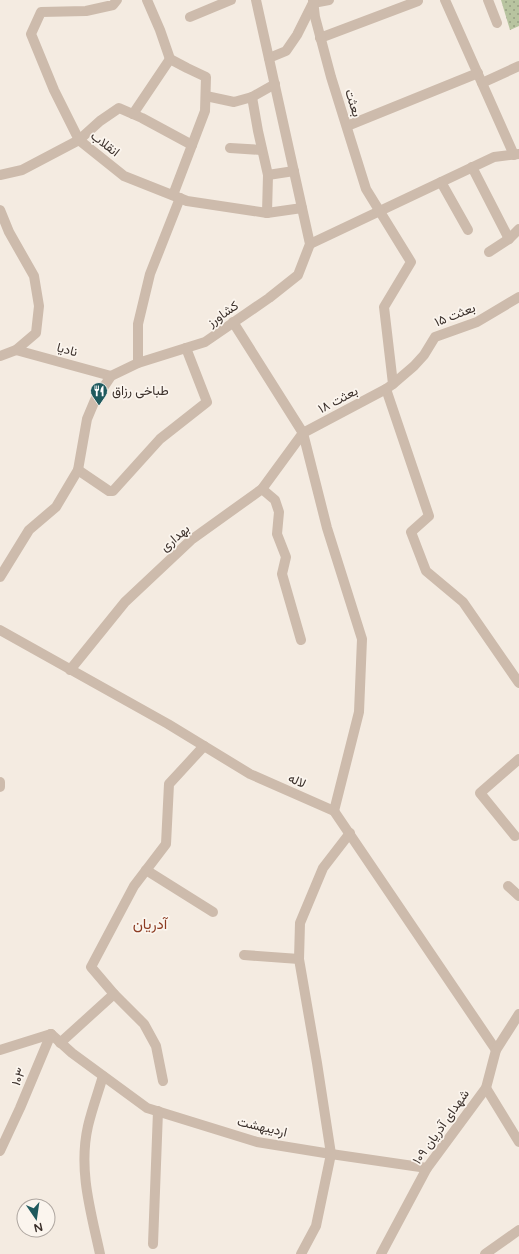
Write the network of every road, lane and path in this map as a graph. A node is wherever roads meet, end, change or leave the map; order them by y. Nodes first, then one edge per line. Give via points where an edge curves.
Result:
1 (117, 0) edge
2 (147, 0) edge
3 (231, 0) edge
4 (256, 0) edge
5 (329, 0) edge
6 (445, 0) edge
7 (488, 0) edge
8 (418, 1) edge
9 (313, 2) edge
10 (190, 17) dead end
11 (497, 23) dead end
12 (320, 38) junction
13 (269, 58) junction
14 (170, 59) junction
15 (519, 66) edge
16 (478, 74) junction
17 (482, 83) junction
18 (275, 84) junction
19 (206, 96) junction
20 (252, 97) junction
21 (133, 114) junction
22 (347, 126) junction
23 (79, 140) junction
24 (192, 145) junction
25 (230, 148) dead end
26 (262, 150) junction
27 (516, 155) edge
28 (472, 167) junction
29 (294, 171) junction
30 (268, 174) junction
31 (0, 175) edge
32 (441, 182) junction
33 (176, 196) junction
34 (302, 208) junction
35 (0, 210) edge
36 (379, 211) junction
37 (267, 213) junction
38 (519, 229) edge
39 (468, 230) dead end
40 (509, 239) junction
41 (310, 244) junction
42 (489, 252) dead end
43 (519, 297) edge
44 (233, 322) junction
45 (186, 348) junction
46 (16, 350) junction
47 (0, 356) edge
48 (138, 364) junction
49 (111, 376) junction
50 (389, 386) junction
51 (303, 434) junction
52 (78, 470) junction
53 (262, 489) junction
54 (0, 577) edge
55 (1, 634) edge
56 (301, 640) dead end
57 (70, 670) junction
58 (519, 683) edge
59 (204, 746) junction
60 (519, 759) edge
61 (0, 782) edge
62 (0, 786) edge
63 (334, 811) junction
64 (350, 833) junction
65 (515, 836) dead end
66 (146, 870) junction
67 (508, 886) dead end
68 (519, 896) edge
69 (212, 912) dead end
70 (244, 955) dead end
71 (299, 959) junction
72 (114, 994) junction
73 (519, 1014) edge
74 (51, 1034) junction
75 (60, 1043) junction
76 (0, 1050) edge
77 (496, 1050) junction
78 (103, 1076) junction
79 (163, 1081) dead end
80 (486, 1088) junction
81 (158, 1111) junction
82 (517, 1136) edge
83 (0, 1151) edge
84 (331, 1154) junction
85 (427, 1168) junction
86 (519, 1230) edge
87 (153, 1244) dead end
88 (100, 1254) edge
89 (301, 1254) edge
90 (381, 1254) edge
91 (485, 1254) edge

1 - 23 street, انقلاب via 113,5 86,11 41,12 31,34 54,90
2 - 14 street
3 - 10 street
4 - 13 street
5 - 9 street
6 - 16 street
7 - 11 street
8 - 12 street
9 - 12 street, بعثت
9 - 13 street via 286,51
12 - 22 street, بعثت
13 - 18 street
14 - 19 street via 206,77
14 - 21 street
15 - 17 street
16 - 17 street
16 - 22 street
17 - 27 street
18 - 20 street
18 - 29 street
19 - 20 street via 234,102
19 - 24 street via 205,111
20 - 26 street
21 - 23 street via 119,108
21 - 24 street
22 - 36 street, بعثت via 366,189
23 - 31 street via 22,170
23 - 33 street, انقلاب via 124,176
24 - 33 street
25 - 26 street
26 - 30 street
27 - 28 street via 494,157
28 - 32 street
28 - 40 street
29 - 30 street
29 - 34 street
30 - 37 street
32 - 36 street
32 - 39 street
33 - 37 street, انقلاب
33 - 48 street via 150,274 138,324
34 - 37 street, انقلاب
34 - 41 street
35 - 46 street via 9,232 34,276 39,306 36,333
36 - 41 street
36 - 50 street, بعثت via 411,262 384,308
38 - 40 street
40 - 42 street
41 - 44 street, کشاورز via 298,275
43 - 50 street, بعثت ۱۵ via 477,322 435,337 414,366
44 - 45 street, کشاورز via 205,342
44 - 51 street
45 - 48 street, کشاورز
45 - 52 street via 207,402 160,439 113,491 109,491
46 - 47 street
46 - 49 street, نادیا
48 - 49 street, کشاورز
49 - 52 street via 95,400 87,419
50 - 51 street, بعثت ۱۸
50 - 58 street via 429,516 411,532 426,571 464,602
51 - 53 street, بهداری
51 - 63 street via 327,528 362,639 359,712
52 - 54 street via 56,507 29,530
53 - 56 street via 275,500 279,512 277,534 286,557 282,574
53 - 57 street, بهداری via 191,540 125,602
55 - 57 street, لاله
57 - 59 street, لاله
59 - 63 street, لاله via 250,774
59 - 66 street via 169,784 166,844
60 - 65 street via 480,793
61 - 62 street
63 - 64 street
64 - 71 street via 323,868 300,922
64 - 77 street
66 - 69 street
66 - 72 street via 134,886 91,968
67 - 68 street
70 - 71 street
71 - 84 street
72 - 75 street
72 - 79 street via 144,1024 156,1046
73 - 77 street, شهدای آدریان ۱۰۹
74 - 75 street, اردیبهشت
74 - 76 street
74 - 83 street, ۱۰۳
75 - 78 street, اردیبهشت
77 - 80 street, شهدای آدریان ۱۰۹
78 - 81 street, اردیبهشت via 147,1108
78 - 88 street via 88,1127 84,1154 85,1186
80 - 82 street
80 - 85 street, شهدای آدریان ۱۰۹
81 - 84 street, اردیبهشت via 257,1142
81 - 87 street
84 - 85 street, اردیبهشت
84 - 89 street via 316,1226
85 - 90 street, شهدای آدریان ۱۰۹
86 - 91 street

